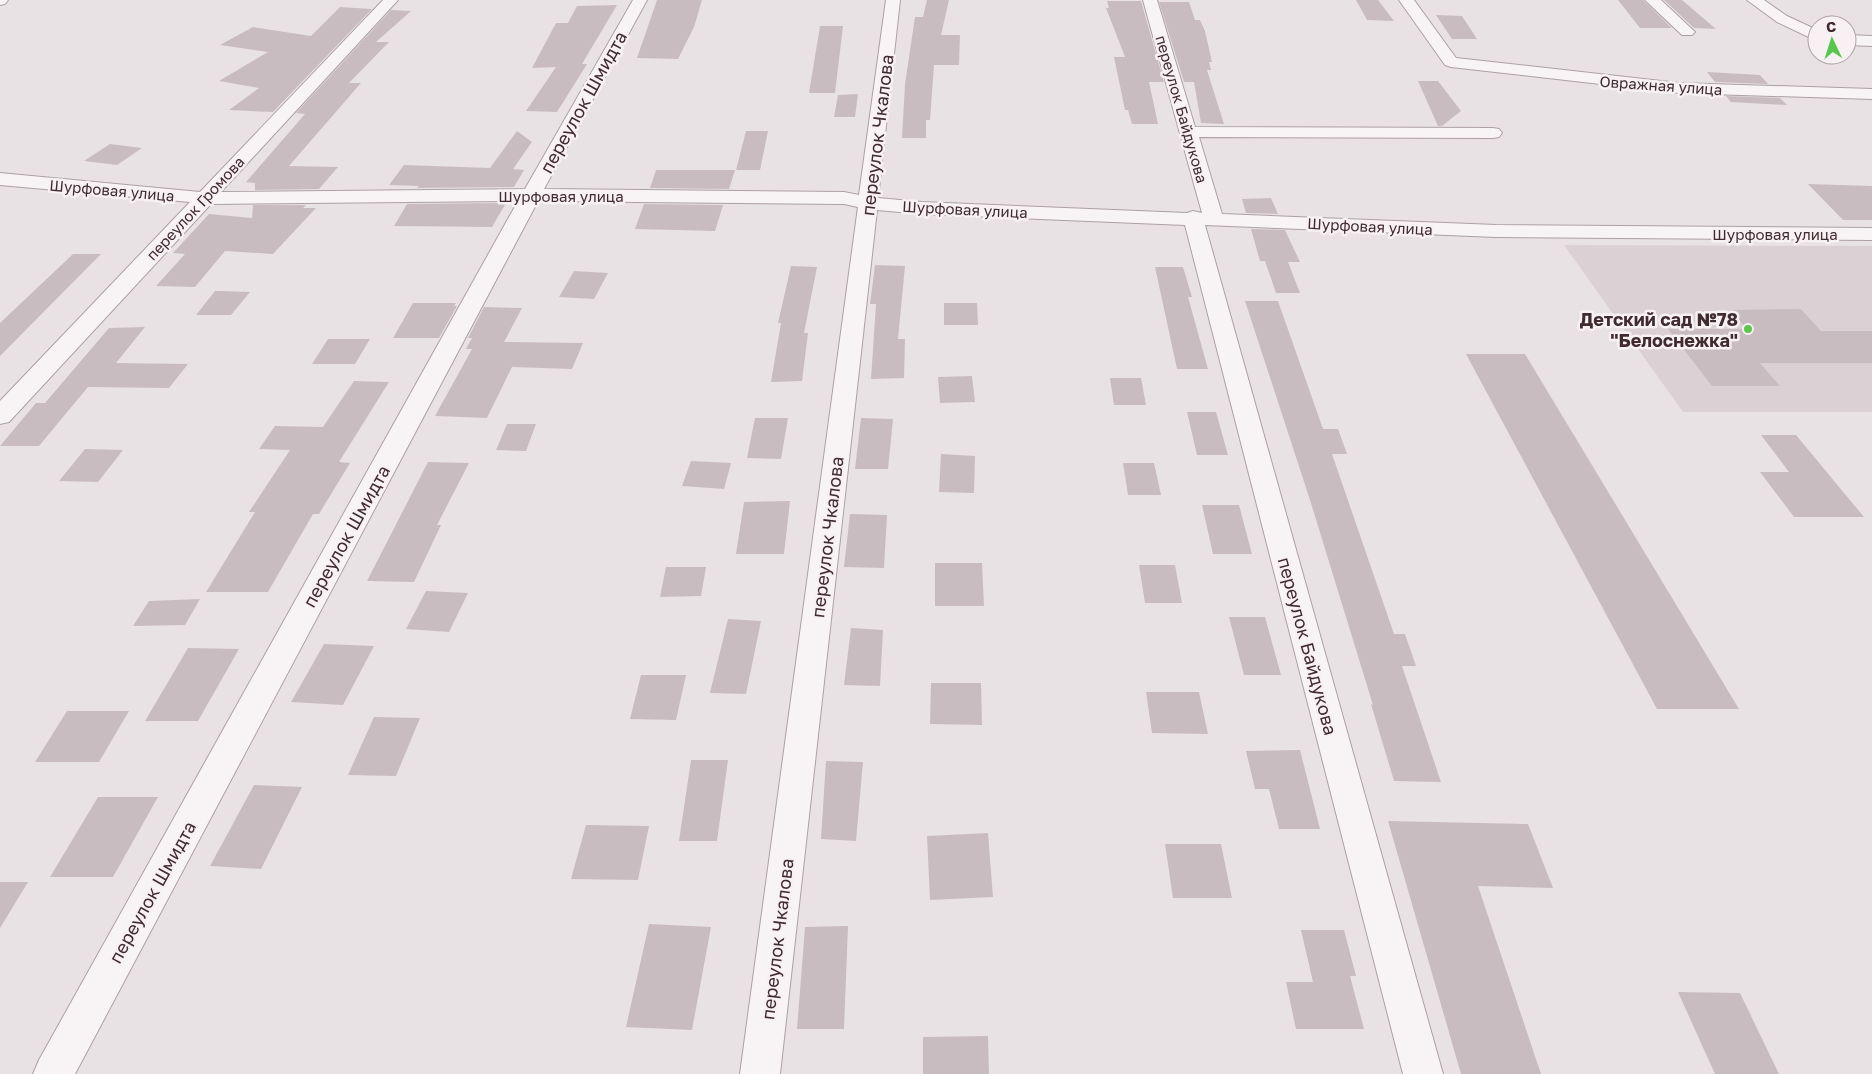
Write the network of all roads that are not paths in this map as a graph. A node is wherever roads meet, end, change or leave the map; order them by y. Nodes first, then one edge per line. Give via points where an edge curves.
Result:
1 (391, 0) edge
2 (640, 0) edge
3 (893, 0) edge
4 (1150, 0) edge
5 (1406, 0) edge
6 (1652, 0) edge
7 (1754, 0) edge
8 (1807, 31) edge
9 (1687, 32) dead end
10 (1857, 40) edge
11 (1872, 41) edge
12 (1872, 94) edge
13 (1188, 132) junction
14 (1493, 133) dead end
15 (0, 180) edge
16 (531, 195) junction
17 (204, 198) junction
18 (869, 203) junction
19 (1203, 218) junction
20 (1872, 234) edge
21 (0, 416) edge
22 (53, 1074) edge
23 (760, 1074) edge
24 (1424, 1074) edge

1 - 17 street, переулок Громова
2 - 16 street, переулок Шмидта
3 - 18 street, переулок Чкалова
4 - 13 street, переулок Байдукова
5 - 12 street, Овражная улица via 1451,62 1714,91
6 - 9 street
7 - 8 street
10 - 11 street
13 - 14 street
13 - 19 street, переулок Байдукова
15 - 17 street, Шурфовая улица
16 - 17 street, Шурфовая улица
16 - 18 street, Шурфовая улица via 844,198
16 - 22 street, переулок Шмидта
17 - 21 street, переулок Громова
18 - 19 street, Шурфовая улица via 922,208
18 - 23 street, переулок Чкалова
19 - 20 street, Шурфовая улица via 1496,231
19 - 24 street, переулок Байдукова

